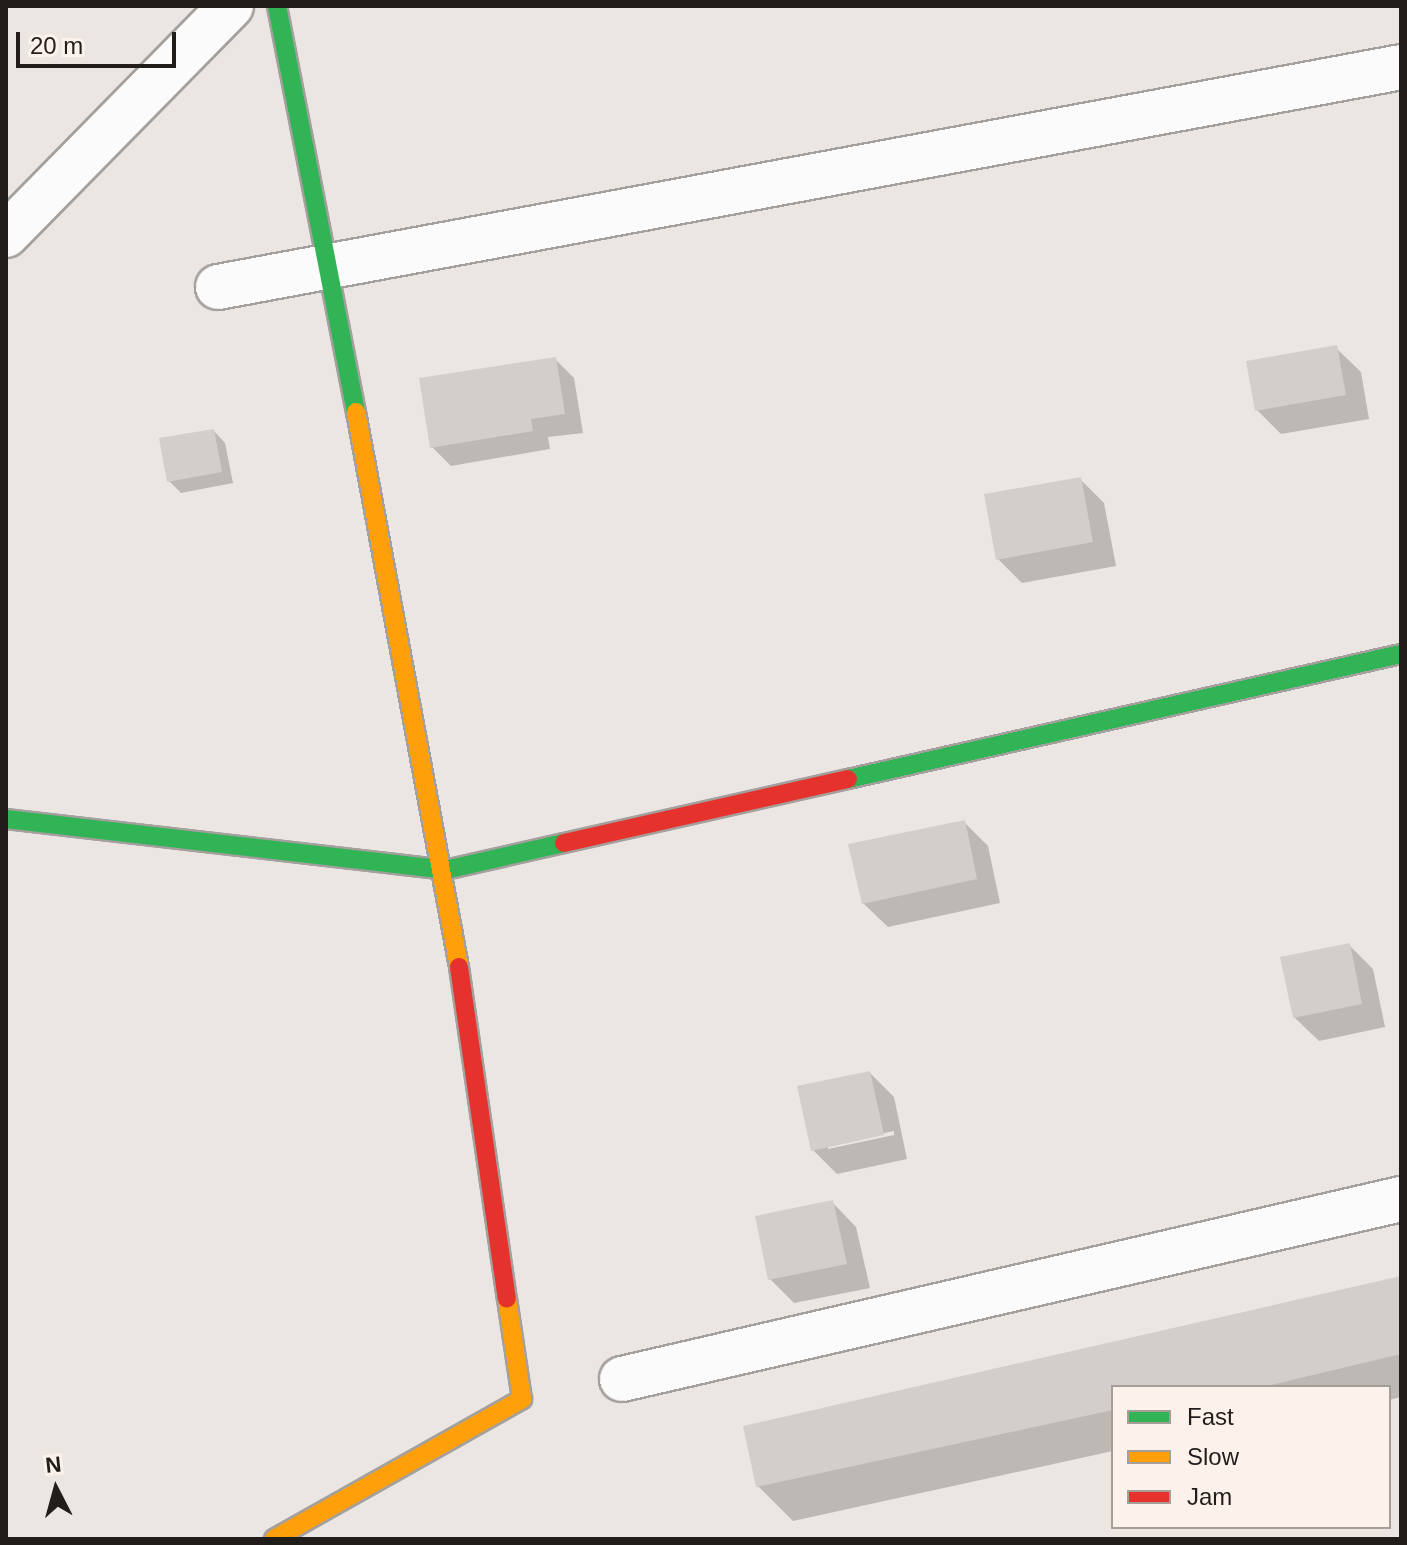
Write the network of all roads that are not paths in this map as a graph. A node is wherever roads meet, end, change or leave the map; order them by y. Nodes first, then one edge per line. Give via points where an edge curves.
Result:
1 (231, 6) edge
2 (277, 6) edge
3 (1401, 67) edge
4 (6, 235) edge
5 (328, 267) junction
6 (218, 287) dead end
7 (1401, 654) edge
8 (6, 819) edge
9 (445, 870) junction
10 (1401, 1199) edge
11 (622, 1379) dead end
12 (274, 1539) edge

1 - 4 street
2 - 5 street
3 - 5 street
5 - 6 street
5 - 9 street
7 - 9 street
8 - 9 street
9 - 12 street via 522,1399
10 - 11 street

